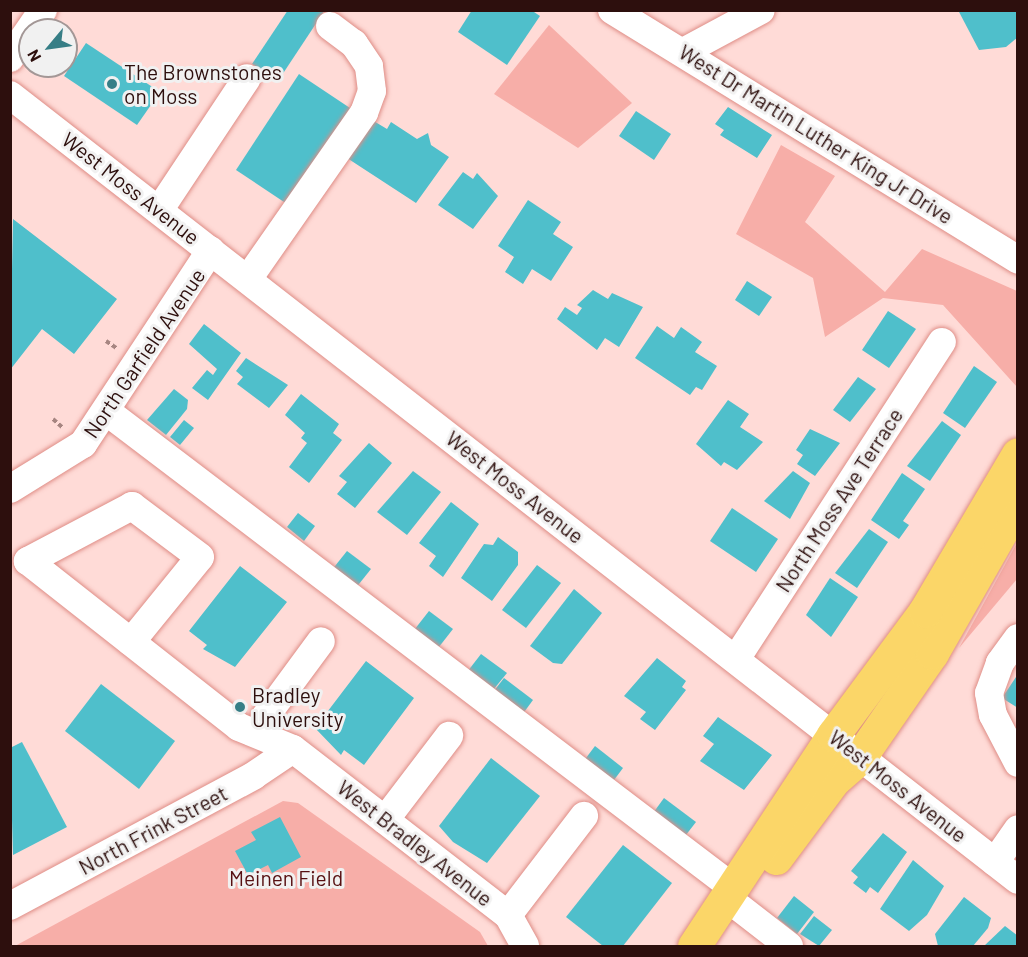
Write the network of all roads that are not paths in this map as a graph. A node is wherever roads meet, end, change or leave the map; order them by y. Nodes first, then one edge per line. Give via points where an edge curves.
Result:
1 (43, 10) edge
2 (612, 10) edge
3 (761, 10) edge
4 (330, 26) dead end
5 (685, 51) junction
6 (10, 58) edge
7 (247, 78) dead end
8 (10, 95) edge
9 (160, 209) junction
10 (211, 250) junction
11 (1017, 260) edge
12 (248, 279) junction
13 (942, 342) dead end
14 (106, 411) junction
15 (1017, 454) edge
16 (10, 489) edge
17 (1017, 502) edge
18 (1017, 638) edge
19 (321, 641) dead end
20 (131, 642) junction
21 (736, 659) junction
22 (833, 735) junction
23 (263, 736) junction
24 (449, 736) dead end
25 (293, 749) junction
26 (860, 757) junction
27 (1017, 763) edge
28 (584, 816) dead end
29 (385, 820) junction
30 (1017, 829) edge
31 (995, 862) junction
32 (1017, 880) edge
33 (736, 897) junction
34 (10, 906) edge
35 (508, 915) junction
36 (525, 946) edge
37 (694, 946) edge
38 (711, 946) edge
39 (789, 946) edge

1 - 6 street
2 - 5 street, West Dr Martin Luther King Jr Drive
3 - 5 street
4 - 12 street via 354,44 369,66 372,91 364,113
5 - 11 street, West Dr Martin Luther King Jr Drive
7 - 9 street
8 - 9 street, West Moss Avenue
9 - 10 street, West Moss Avenue
10 - 12 street, West Moss Avenue
10 - 14 street, North Garfield Avenue
12 - 21 street, West Moss Avenue
13 - 21 street, North Moss Ave Terrace
14 - 16 street, North Garfield Avenue via 75,453
14 - 33 street
15 - 22 main road via 925,611
17 - 26 main road via 943,637
18 - 27 street via 999,663 989,693 993,715
19 - 23 street via 265,717
20 - 20 street, West Bradley Avenue via 200,557 132,506 28,561
20 - 23 street, West Bradley Avenue via 239,727
21 - 22 street, West Moss Avenue
22 - 26 street, West Moss Avenue
22 - 33 main road
23 - 25 street, West Bradley Avenue
24 - 29 street
25 - 29 street, West Bradley Avenue
25 - 34 street, North Frink Street via 253,776
26 - 31 street, West Moss Avenue
26 - 33 main road via 834,780
28 - 35 street
29 - 35 street, West Bradley Avenue
30 - 31 street
31 - 32 street, West Moss Avenue
33 - 37 main road
33 - 38 main road
33 - 39 street
35 - 36 street, West Bradley Avenue

